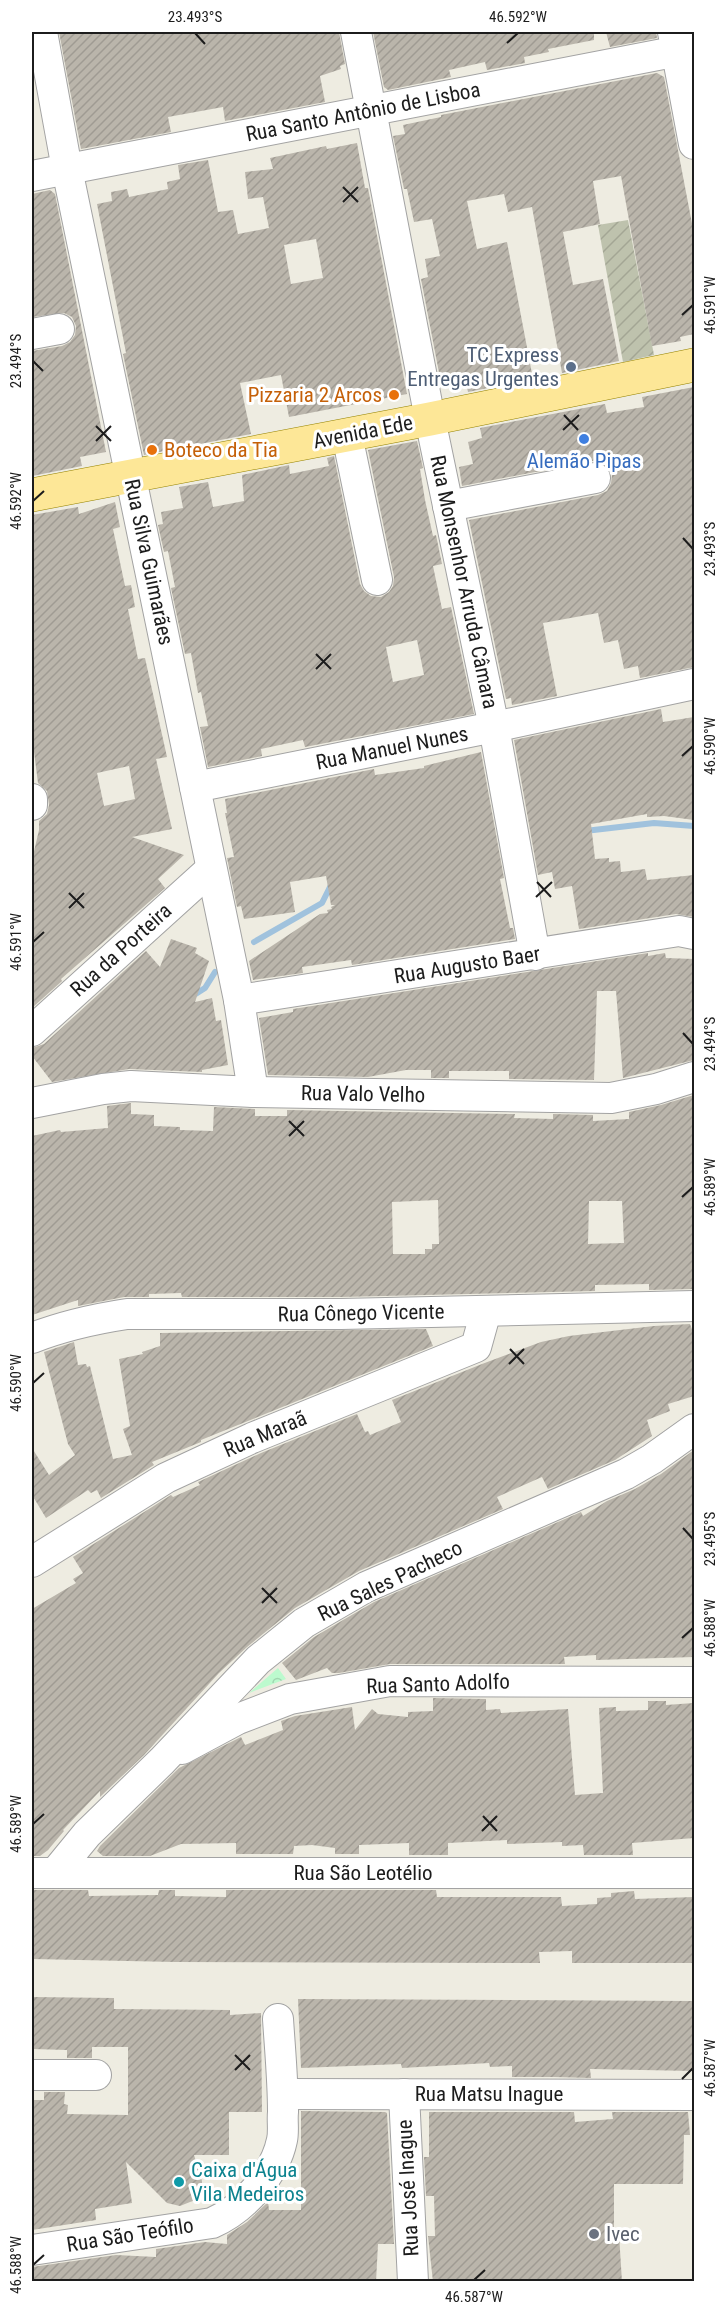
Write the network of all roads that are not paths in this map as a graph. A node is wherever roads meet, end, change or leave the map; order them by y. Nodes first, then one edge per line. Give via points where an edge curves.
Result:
1 (42, 32) edge
2 (356, 32) edge
3 (681, 43) edge
4 (372, 110) junction
5 (694, 144) edge
6 (67, 169) junction
7 (32, 176) edge
8 (694, 365) edge
9 (430, 419) junction
10 (347, 435) junction
11 (131, 476) junction
12 (595, 478) dead end
13 (32, 495) edge
14 (448, 506) junction
15 (377, 580) dead end
16 (694, 684) edge
17 (494, 727) junction
18 (195, 787) junction
19 (32, 800) edge
20 (32, 805) edge
21 (211, 869) junction
22 (694, 933) edge
23 (535, 955) junction
24 (239, 1000) junction
25 (32, 1031) edge
26 (694, 1077) edge
27 (253, 1092) junction
28 (32, 1103) edge
29 (694, 1306) edge
30 (486, 1311) junction
31 (32, 1338) edge
32 (694, 1429) edge
33 (32, 1562) edge
34 (694, 1682) edge
35 (162, 1761) junction
36 (43, 1873) edge
37 (694, 1873) edge
38 (278, 2019) dead end
39 (32, 2074) edge
40 (96, 2075) dead end
41 (283, 2094) junction
42 (404, 2094) junction
43 (694, 2095) edge
44 (32, 2250) edge
45 (412, 2282) edge

1 - 6 street, Rua Silva Guimarães
2 - 4 street, Rua Monsenhor Arruda Câmara
3 - 4 street, Rua Santo Antônio de Lisboa
3 - 5 street
4 - 6 street, Rua Santo Antônio de Lisboa
4 - 9 street, Rua Monsenhor Arruda Câmara
6 - 7 street, Rua Santo Antônio de Lisboa
6 - 11 street, Rua Silva Guimarães
8 - 9 main road, Avenida Ede
9 - 10 main road, Avenida Ede
9 - 14 street, Rua Monsenhor Arruda Câmara
10 - 11 main road, Avenida Ede
10 - 15 street
11 - 13 main road, Avenida Ede
11 - 18 street, Rua Silva Guimarães
12 - 14 street
14 - 17 street, Rua Monsenhor Arruda Câmara
16 - 17 street, Rua Manuel Nunes
17 - 18 street, Rua Manuel Nunes
17 - 23 street, Rua Monsenhor Arruda Câmara
18 - 21 street, Rua Silva Guimarães
19 - 20 street
21 - 24 street, Rua Silva Guimarães
21 - 25 street, Rua da Porteira
22 - 23 street, Rua Augusto Baer via 679,931
23 - 24 street, Rua Augusto Baer
24 - 27 street, Rua Silva Guimarães
26 - 27 street, Rua Valo Velho via 611,1098
27 - 28 street, Rua Valo Velho via 131,1086
29 - 30 street, Rua Cônego Vicente
30 - 31 street, Rua Cônego Vicente via 127,1314 74,1324
30 - 33 street, Rua Maraã via 476,1347 252,1438 166,1478
32 - 35 street, Rua Sales Pacheco via 626,1474 328,1607 258,1660
34 - 35 street, Rua Santo Adolfo via 390,1682 290,1699 238,1719
35 - 36 street, Rua Sales Pacheco
36 - 37 street, Rua São Leotélio
38 - 41 street, Rua São Teófilo
39 - 40 street
41 - 42 street, Rua Matsu Inague
41 - 44 street, Rua São Teófilo via 282,2139 273,2164 260,2184 228,2216 213,2223
42 - 43 street, Rua Matsu Inague
42 - 45 street, Rua José Inague

